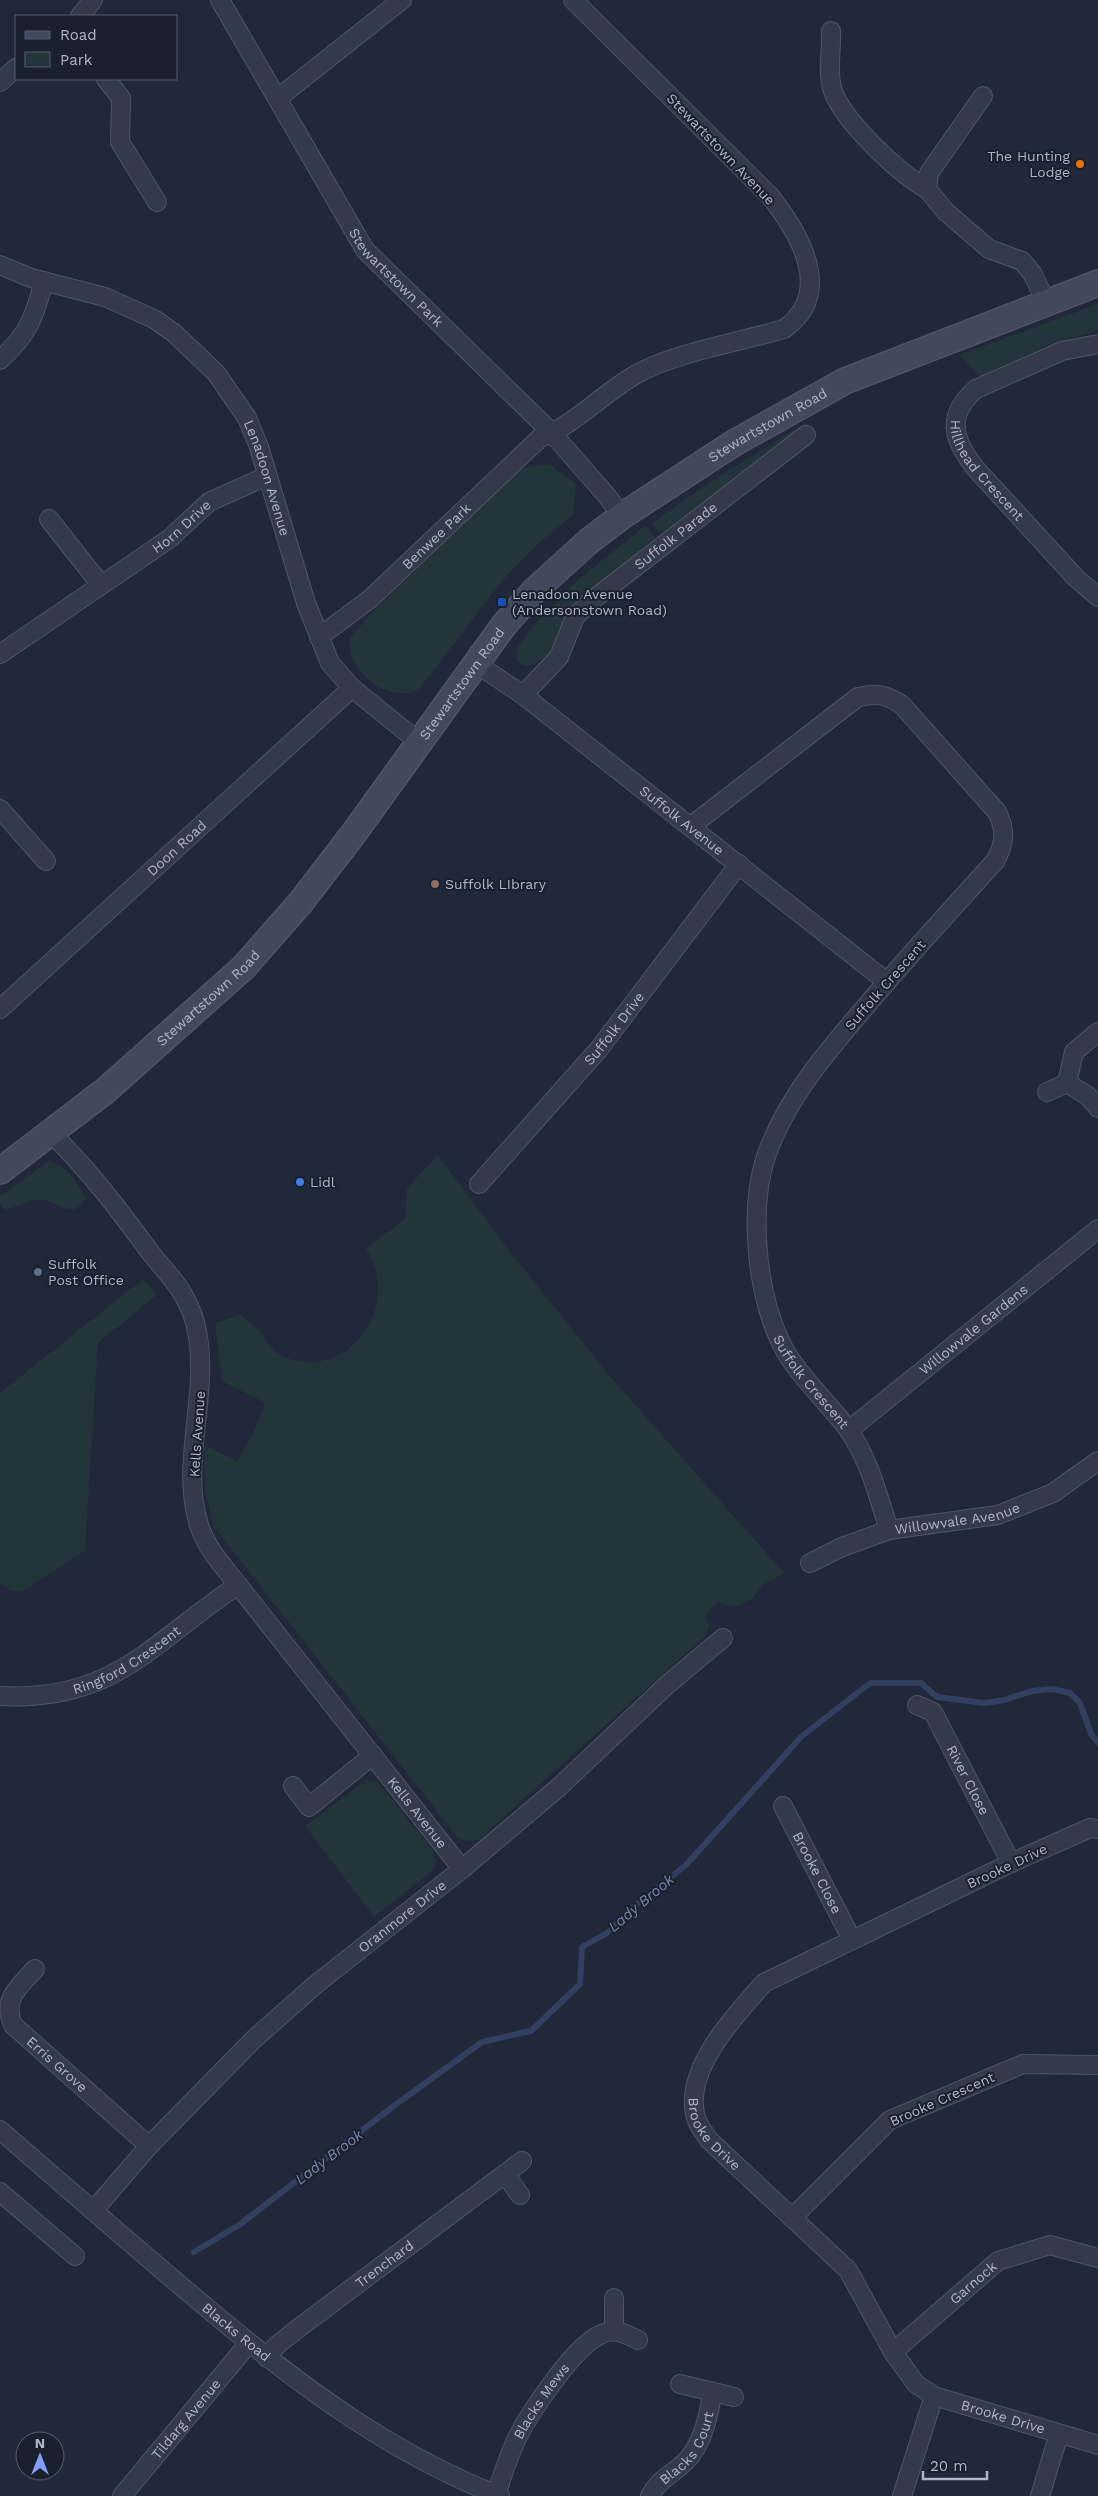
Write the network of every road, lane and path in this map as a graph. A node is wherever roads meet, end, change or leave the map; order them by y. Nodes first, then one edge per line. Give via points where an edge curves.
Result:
1 (93, 0) edge
2 (220, 0) edge
3 (402, 0) edge
4 (574, 0) edge
5 (81, 15) edge
6 (831, 31) dead end
7 (15, 69) edge
8 (107, 80) edge
9 (0, 82) edge
10 (983, 96) dead end
11 (278, 98) junction
12 (927, 189) junction
13 (157, 202) dead end
14 (0, 265) edge
15 (44, 281) junction
16 (1098, 283) edge
17 (1047, 304) junction
18 (1098, 344) edge
19 (0, 360) edge
20 (552, 433) junction
21 (806, 435) dead end
22 (267, 476) junction
23 (622, 516) junction
24 (49, 519) dead end
25 (102, 585) junction
26 (1098, 597) edge
27 (319, 637) junction
28 (0, 654) edge
29 (475, 663) junction
30 (352, 688) junction
31 (523, 695) junction
32 (420, 742) junction
33 (0, 809) edge
34 (691, 826) junction
35 (46, 861) dead end
36 (739, 864) junction
37 (887, 982) junction
38 (0, 1009) edge
39 (1098, 1032) edge
40 (1067, 1083) junction
41 (1047, 1092) dead end
42 (1098, 1108) edge
43 (51, 1133) junction
44 (0, 1171) edge
45 (479, 1184) dead end
46 (1098, 1229) edge
47 (849, 1430) junction
48 (1098, 1461) edge
49 (889, 1530) junction
50 (810, 1563) dead end
51 (238, 1585) junction
52 (723, 1638) dead end
53 (0, 1696) edge
54 (918, 1705) dead end
55 (373, 1755) junction
56 (293, 1786) dead end
57 (783, 1806) dead end
58 (1098, 1829) edge
59 (1011, 1863) junction
60 (462, 1868) junction
61 (852, 1940) junction
62 (35, 1969) dead end
63 (4, 2013) edge
64 (1098, 2065) edge
65 (0, 2130) edge
66 (149, 2146) junction
67 (522, 2161) dead end
68 (505, 2174) junction
69 (0, 2192) edge
70 (520, 2195) dead end
71 (93, 2211) junction
72 (793, 2217) junction
73 (76, 2256) dead end
74 (1098, 2258) edge
75 (614, 2298) dead end
76 (614, 2331) junction
77 (638, 2340) dead end
78 (249, 2343) junction
79 (892, 2352) junction
80 (267, 2358) junction
81 (680, 2384) dead end
82 (714, 2392) junction
83 (934, 2396) junction
84 (734, 2397) dead end
85 (1059, 2434) junction
86 (1098, 2445) edge
87 (498, 2495) edge
88 (122, 2496) edge
89 (650, 2496) edge
90 (902, 2496) edge
91 (1040, 2496) edge

1 - 5 street
2 - 11 street, Stewartstown Park
3 - 11 street
4 - 20 street, Stewartstown Avenue via 770,196 785,215 805,252 809,282 805,310 784,329 670,361 636,375
6 - 12 street via 828,61 836,99 873,145 912,182
7 - 9 street
8 - 13 street via 121,98 120,142
10 - 12 street via 929,173
11 - 20 street, Stewartstown Park via 365,250
12 - 17 street via 945,210 989,249 1022,261 1032,273
14 - 15 street, Lenadoon Avenue
15 - 19 street via 32,323
15 - 22 street, Lenadoon Avenue via 104,297 140,312 174,333 201,356 247,418
16 - 17 main road, Stewartstown Road
17 - 23 main road, Stewartstown Road via 845,382 734,443
18 - 26 street, Hillhead Crescent via 1062,351 976,389 957,410 955,426 964,454 976,469 1076,578
20 - 23 street, Stewartstown Park
20 - 27 street, Benwee Park via 540,438 370,598
21 - 31 street, Suffolk Parade via 590,602 575,617 559,657
22 - 25 street, Horn Drive via 209,502 169,539
22 - 27 street, Lenadoon Avenue
23 - 29 main road, Stewartstown Road via 535,590
24 - 25 street
25 - 28 street, Horn Drive
27 - 30 street, Lenadoon Avenue via 330,663
29 - 31 street, Suffolk Avenue
29 - 32 main road, Stewartstown Road
30 - 32 street, Lenadoon Avenue
30 - 38 street, Doon Road
31 - 34 street, Suffolk Avenue
32 - 43 main road, Stewartstown Road via 301,902 244,967 105,1091
33 - 35 street
34 - 36 street, Suffolk Avenue
34 - 37 street, Suffolk Crescent via 858,698 875,693 890,696 902,705 997,812 1005,835 996,860
36 - 37 street, Suffolk Avenue
36 - 45 street, Suffolk Drive via 599,1049
37 - 47 street, Suffolk Crescent via 820,1060 782,1119 768,1152 758,1196 757,1233 762,1275 774,1327 792,1360
39 - 40 street via 1074,1052
40 - 41 street
40 - 42 street via 1088,1096
43 - 44 main road, Stewartstown Road
43 - 51 street, Kells Avenue via 109,1199 173,1281 191,1312 201,1362 193,1467 195,1509 199,1527 208,1543
46 - 47 street, Willowvale Gardens
47 - 49 street, Suffolk Crescent via 878,1490
48 - 49 street, Willowvale Avenue via 1053,1493 998,1515
49 - 50 street, Willowvale Avenue via 842,1546
51 - 53 street, Ringford Crescent via 138,1661 95,1684 48,1694
51 - 55 street, Kells Avenue
52 - 60 street, Oranmore Drive via 661,1690 559,1787
54 - 59 street, River Close via 933,1712
55 - 56 street via 309,1807
55 - 60 street, Kells Avenue
57 - 61 street, Brooke Close
58 - 59 street, Brooke Drive via 1090,1828
59 - 61 street, Brooke Drive
60 - 66 street, Oranmore Drive via 308,1991 253,2040
61 - 72 street, Brooke Drive via 764,1983 739,2010 700,2067 694,2092 697,2120 709,2140
62 - 63 street, Erris Grove via 12,1995
63 - 66 street, Erris Grove via 13,2025
64 - 72 street, Brooke Crescent via 1023,2064 890,2120
65 - 71 street, Blacks Road
66 - 71 street, Oranmore Drive
67 - 68 street, Trenchard
68 - 70 street
68 - 80 street, Trenchard via 296,2330
69 - 73 street
71 - 78 street, Blacks Road
72 - 79 street, Brooke Drive via 848,2270
74 - 79 street, Garnock via 1050,2245 998,2261
75 - 76 street
76 - 77 street
76 - 87 street, Blacks Mews via 592,2340 554,2380 516,2440
78 - 80 street, Blacks Road
78 - 88 street, Tildarg Avenue
79 - 83 street, Brooke Drive via 916,2384
80 - 87 street, Blacks Road via 389,2441
81 - 82 street, Blacks Court
82 - 84 street, Blacks Court
82 - 89 street, Blacks Court via 696,2448 686,2461 656,2485
83 - 85 street, Brooke Drive
83 - 90 street
85 - 86 street, Brooke Drive
85 - 91 street

